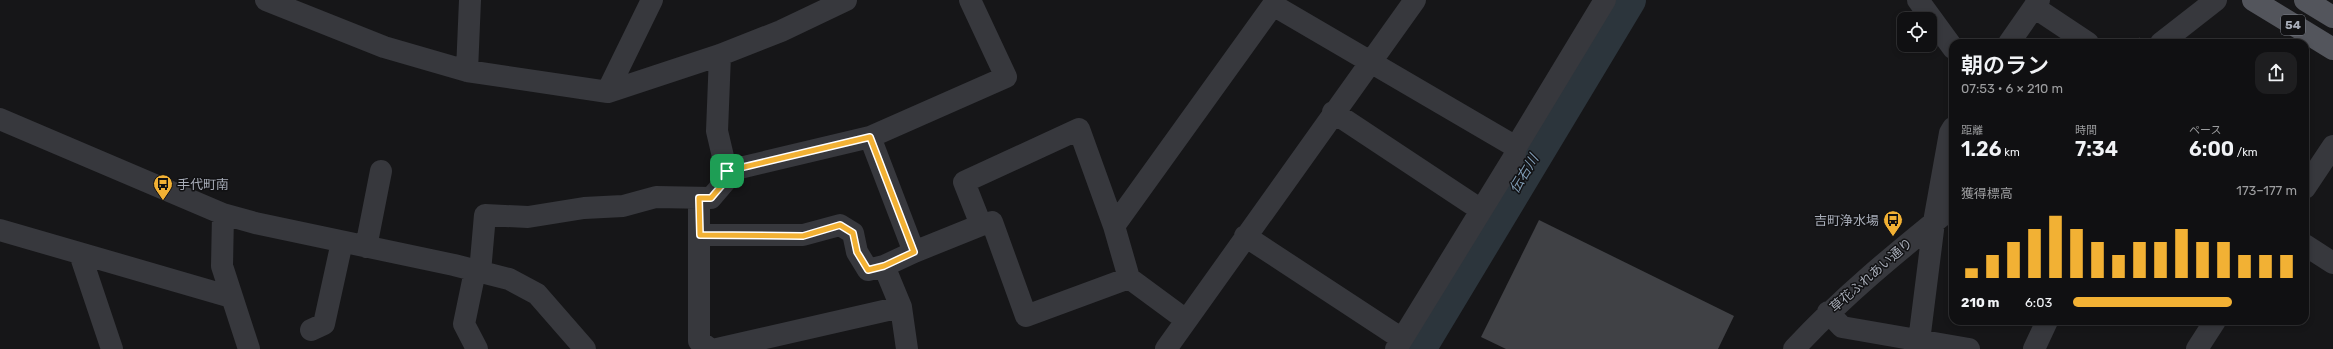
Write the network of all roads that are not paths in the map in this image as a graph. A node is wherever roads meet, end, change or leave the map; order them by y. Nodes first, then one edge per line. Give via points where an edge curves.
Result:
1 (266, 0) edge
2 (470, 0) edge
3 (652, 0) edge
4 (846, 0) edge
5 (970, 0) edge
6 (1415, 0) edge
7 (1604, 0) edge
8 (1918, 0) edge
9 (2216, 0) edge
10 (2253, 0) edge
11 (2305, 0) edge
12 (2036, 2) edge
13 (2333, 17) edge
14 (2012, 39) edge
15 (2083, 39) edge
16 (2166, 39) edge
17 (1949, 43) edge
18 (2333, 49) edge
19 (720, 55) junction
20 (1369, 62) junction
21 (467, 71) junction
22 (606, 92) junction
23 (1333, 112) junction
24 (0, 119) edge
25 (870, 137) junction
26 (1949, 139) edge
27 (2333, 146) edge
28 (1516, 147) junction
29 (381, 171) dead end
30 (727, 171) junction
31 (2309, 182) edge
32 (699, 198) junction
33 (1481, 210) junction
34 (1949, 210) edge
35 (223, 214) junction
36 (1934, 222) junction
37 (981, 225) junction
38 (1114, 226) junction
39 (0, 230) edge
40 (700, 235) junction
41 (1245, 236) junction
42 (342, 242) junction
43 (366, 247) junction
44 (2309, 248) edge
45 (914, 252) junction
46 (80, 254) junction
47 (2333, 263) edge
48 (884, 266) junction
49 (478, 271) junction
50 (1128, 278) junction
51 (231, 297) junction
52 (901, 307) junction
53 (1828, 312) junction
54 (1186, 320) junction
55 (2045, 325) edge
56 (2212, 325) edge
57 (312, 330) dead end
58 (1919, 341) junction
59 (1399, 344) edge
60 (112, 349) edge
61 (249, 349) edge
62 (477, 349) edge
63 (585, 349) edge
64 (710, 349) edge
65 (717, 349) edge
66 (907, 349) edge
67 (1166, 349) edge
68 (1794, 349) edge
69 (1969, 349) edge
70 (2034, 349) edge
71 (2197, 349) edge

1 - 21 street via 384,47
2 - 21 street
3 - 22 street
4 - 19 street via 781,31
5 - 25 street via 1006,77
6 - 20 street
7 - 28 street
8 - 17 street
9 - 16 street
10 - 18 main road, 54
11 - 13 main road, 54
12 - 14 street
12 - 15 street
19 - 22 street
19 - 30 street via 717,131
20 - 23 street
20 - 28 street
20 - 38 street via 1273,5
21 - 22 street
23 - 33 street
23 - 41 street
24 - 35 street
25 - 30 street
25 - 45 street
26 - 36 street
27 - 31 street
28 - 33 street via 1514,157
29 - 43 street
30 - 32 street via 728,178 711,198
32 - 40 street
32 - 49 street via 656,197 623,206 584,208 528,217 486,215
33 - 59 street
34 - 36 street, 草花ふれあい通り
35 - 42 street
35 - 51 street via 222,266
36 - 53 street, 草花ふれあい通り
36 - 58 street
37 - 38 street via 964,182 1079,129
37 - 45 street
37 - 50 street via 992,222 1026,316
38 - 50 street
39 - 46 street
40 - 48 street via 803,236 840,225 853,233 857,252 868,270
40 - 64 street via 699,341
41 - 54 street
41 - 59 street
42 - 43 street
42 - 57 street via 324,324
43 - 49 street
44 - 47 street
45 - 48 street
46 - 51 street
46 - 60 street
48 - 52 street
49 - 62 street via 464,324
49 - 63 street via 509,279 537,294
50 - 54 street
51 - 61 street
52 - 65 street
52 - 66 street
53 - 58 street via 1842,327
53 - 68 street, 草花ふれあい通り
54 - 67 street
55 - 70 street
56 - 71 street
58 - 69 street

